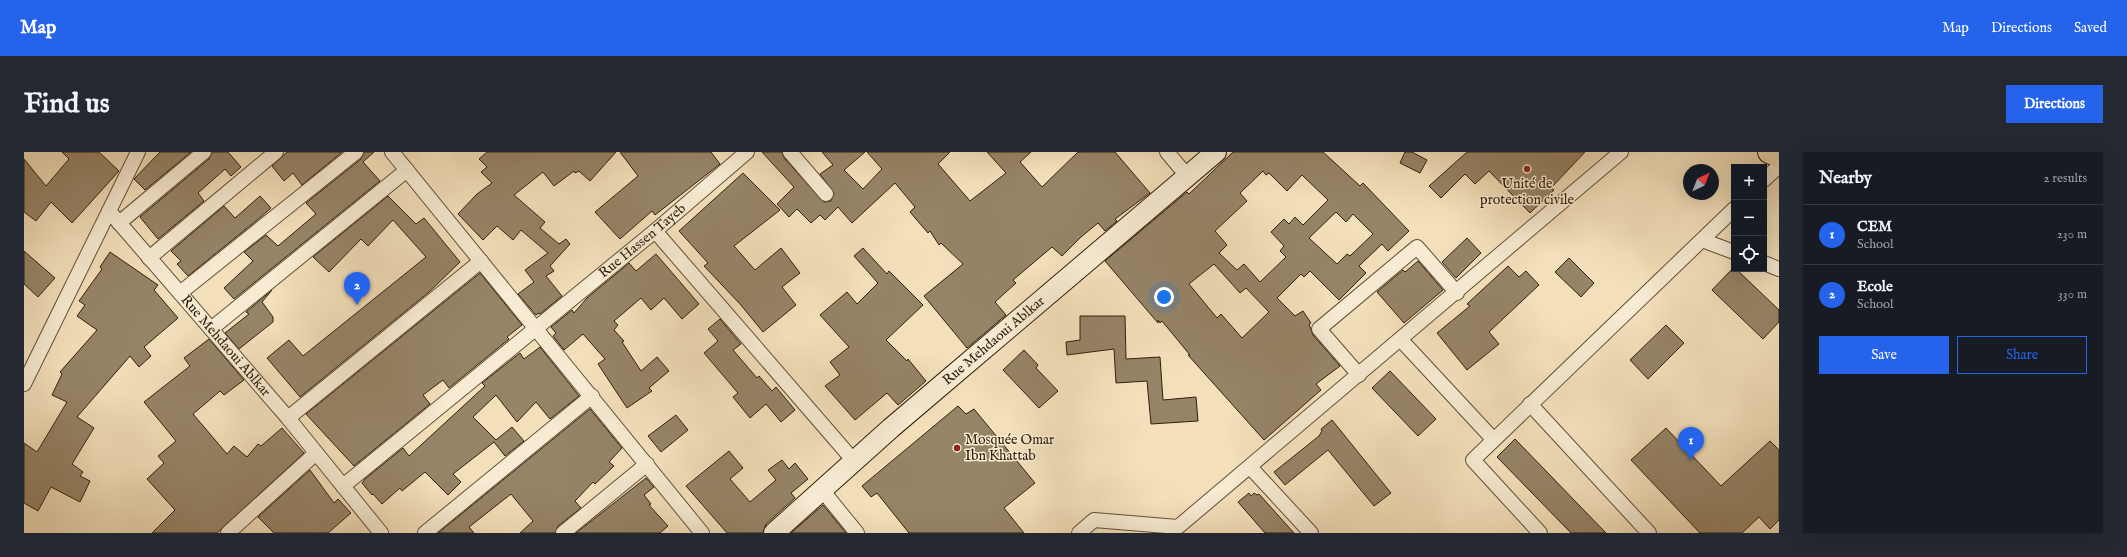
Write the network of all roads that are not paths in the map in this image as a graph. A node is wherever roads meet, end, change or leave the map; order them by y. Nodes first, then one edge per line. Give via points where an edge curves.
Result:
1 (138, 152) edge
2 (204, 152) edge
3 (276, 152) edge
4 (356, 152) edge
5 (392, 152) edge
6 (746, 152) edge
7 (790, 152) edge
8 (1167, 152) edge
9 (1216, 152) edge
10 (1621, 152) edge
11 (1769, 152) edge
12 (1779, 156) edge
13 (1779, 166) edge
14 (406, 170) junction
15 (1188, 177) junction
16 (1767, 177) edge
17 (826, 194) dead end
18 (109, 211) junction
19 (1731, 212) edge
20 (119, 223) junction
21 (655, 231) junction
22 (1702, 240) junction
23 (1731, 251) edge
24 (149, 258) junction
25 (482, 261) junction
26 (1767, 264) edge
27 (1779, 269) edge
28 (180, 293) junction
29 (1457, 293) junction
30 (537, 328) junction
31 (211, 329) junction
32 (1401, 340) junction
33 (1359, 376) junction
34 (24, 384) edge
35 (592, 396) junction
36 (1530, 404) junction
37 (288, 418) junction
38 (1494, 439) junction
39 (316, 453) junction
40 (854, 461) junction
41 (647, 464) junction
42 (1250, 467) junction
43 (343, 486) junction
44 (822, 490) junction
45 (228, 533) edge
46 (381, 533) edge
47 (425, 533) edge
48 (563, 533) edge
49 (702, 533) edge
50 (774, 533) edge
51 (856, 533) edge
52 (1079, 533) edge
53 (1311, 533) edge
54 (1540, 533) edge
55 (1649, 533) edge

1 - 18 street
2 - 20 street
3 - 24 street
4 - 28 street
5 - 14 street
6 - 21 street, Rue Hassen Tayeb
7 - 17 street
8 - 15 street
9 - 15 street, Rue Mehdaoui Ablkar
10 - 29 street
11 - 12 main road
13 - 16 street
14 - 25 street
14 - 31 street
15 - 40 street, Rue Mehdaoui Ablkar
18 - 20 street, Rue Mehdaoui Ablkar
18 - 34 street
19 - 22 street
20 - 24 street, Rue Mehdaoui Ablkar
21 - 30 street, Rue Hassen Tayeb
21 - 40 street
22 - 23 street
22 - 36 street
24 - 28 street, Rue Mehdaoui Ablkar
25 - 30 street
25 - 37 street
26 - 27 street
28 - 31 street, Rue Mehdaoui Ablkar
29 - 32 street
29 - 33 street via 1417,246 1319,329
30 - 35 street
30 - 43 street, Rue Hassen Tayeb
31 - 37 street, Rue Mehdaoui Ablkar
32 - 33 street
32 - 38 street
33 - 42 street
35 - 41 street
35 - 47 street
36 - 38 street
36 - 55 street
37 - 39 street, Rue Mehdaoui Ablkar
38 - 54 street via 1473,460
39 - 43 street, Rue Mehdaoui Ablkar
39 - 45 street
40 - 44 street, Rue Mehdaoui Ablkar
41 - 48 street
41 - 49 street
42 - 52 street via 1178,527 1094,520
42 - 53 street
43 - 46 street, Rue Mehdaoui Ablkar
44 - 50 street, Rue Mehdaoui Ablkar
44 - 51 street

